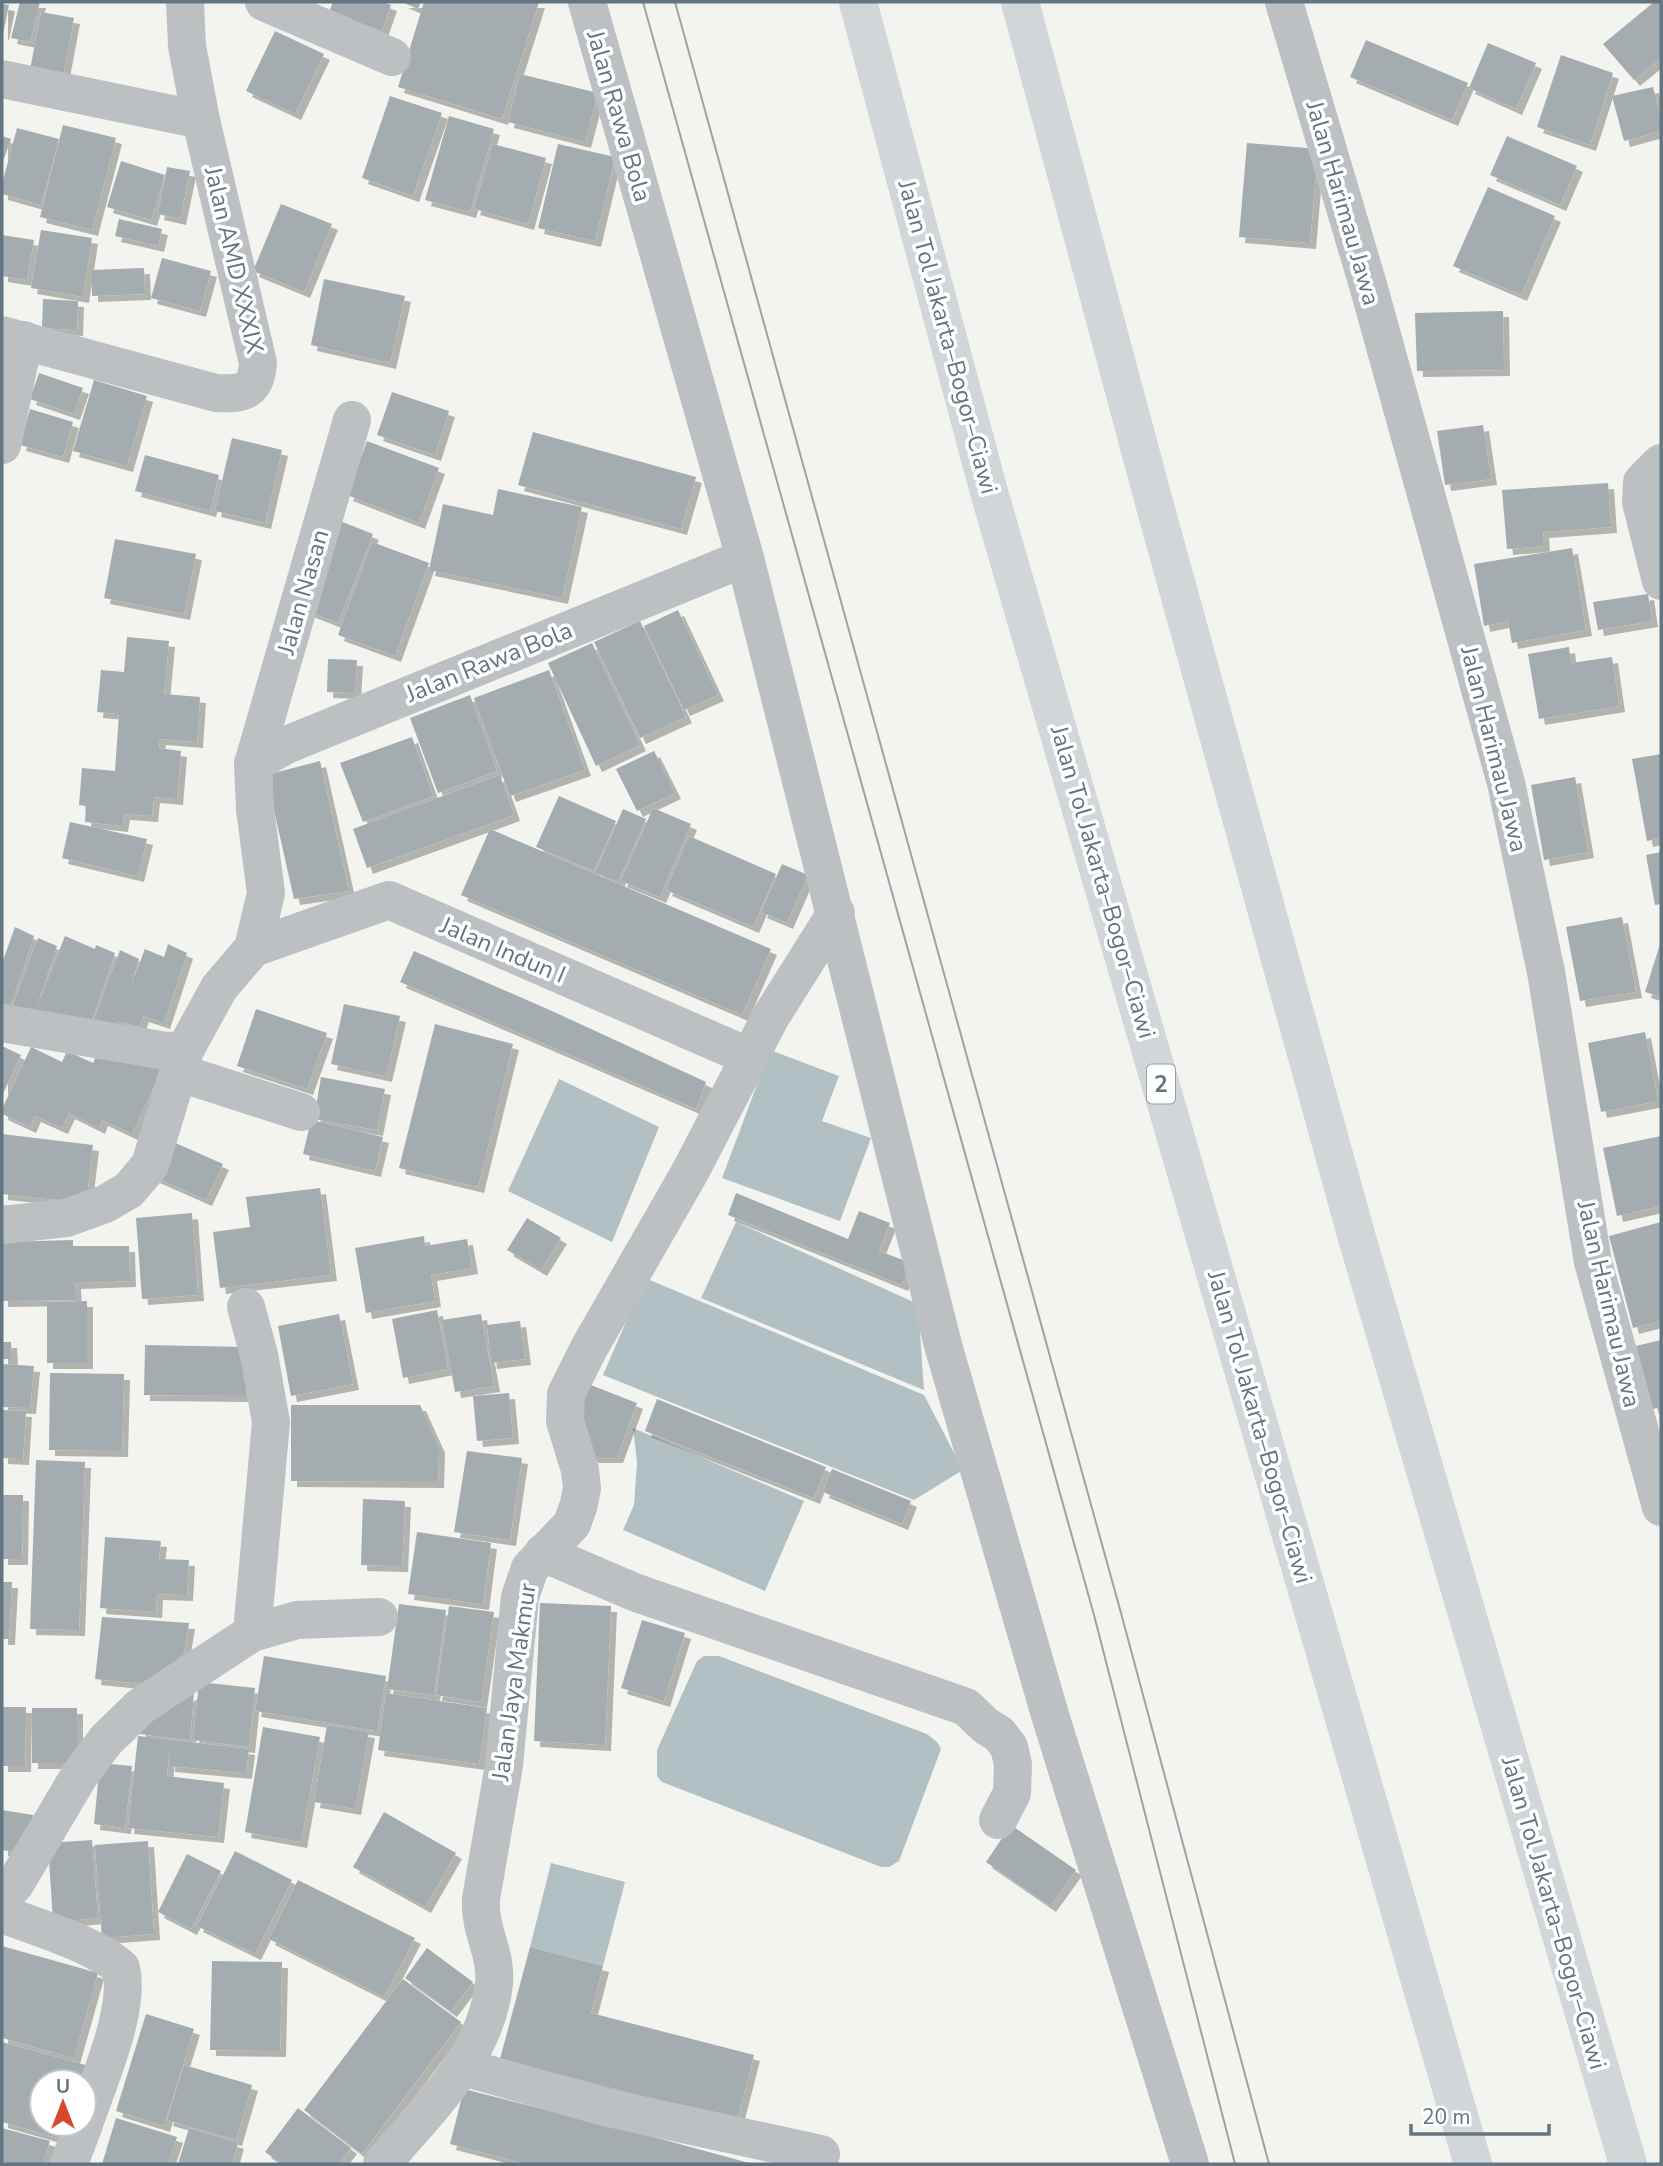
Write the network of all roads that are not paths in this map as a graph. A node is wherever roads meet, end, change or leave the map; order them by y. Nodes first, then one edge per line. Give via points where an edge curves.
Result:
1 (185, 2) edge
2 (264, 2) edge
3 (587, 2) edge
4 (858, 2) edge
5 (1020, 2) edge
6 (1284, 2) edge
7 (393, 57) dead end
8 (2, 79) edge
9 (201, 120) junction
10 (13, 337) edge
11 (352, 420) dead end
12 (2, 445) edge
13 (1661, 463) edge
14 (745, 558) junction
15 (1661, 581) edge
16 (253, 764) junction
17 (836, 913) junction
18 (253, 948) junction
19 (2, 1023) edge
20 (750, 1056) junction
21 (182, 1061) junction
22 (301, 1112) dead end
23 (2, 1225) edge
24 (246, 1307) dead end
25 (1661, 1507) edge
26 (542, 1553) junction
27 (379, 1617) dead end
28 (252, 1633) junction
29 (998, 1820) dead end
30 (2, 1898) edge
31 (2, 1914) edge
32 (463, 2067) junction
33 (98, 2084) edge
34 (79, 2138) edge
35 (821, 2154) dead end
36 (69, 2164) edge
37 (382, 2164) edge
38 (1190, 2164) edge
39 (1473, 2164) edge
40 (1628, 2164) edge

1 - 9 street, Jalan AMD XXXIX via 187,46
2 - 7 street
3 - 14 street, Jalan Rawa Bola
4 - 39 highway, Jalan Tol Jakarta–Bogor–Ciawi / 2 via 989,492
5 - 40 highway, Jalan Tol Jakarta–Bogor–Ciawi via 1357,1238
6 - 25 street, Jalan Harimau Jawa via 1506,783 1546,972 1593,1262
8 - 9 street
9 - 10 street, Jalan AMD XXXIX via 258,363 257,380 249,390 216,393
10 - 12 street
11 - 16 street, Jalan Nasan
13 - 15 street via 1642,482 1641,502
14 - 16 street, Jalan Rawa Bola via 284,746
14 - 17 street
16 - 18 street via 266,893
17 - 20 street, Jalan Jaya Makmur
17 - 38 street via 943,1345 1050,1715
18 - 20 street, Jalan Indun I via 389,900
18 - 21 street via 219,988
19 - 21 street via 166,1051
20 - 26 street, Jalan Jaya Makmur via 566,1394 565,1421 580,1470 580,1496 572,1524
21 - 22 street
21 - 23 street via 150,1165 129,1190 66,1218
24 - 28 street via 271,1422
26 - 29 street via 634,1592 966,1707 1009,1747 1012,1793
26 - 32 street, Jalan Jaya Makmur via 530,1568 520,1597 504,1765 481,1899 480,1915 494,1958 494,1983 484,2024
27 - 28 street via 297,1620
28 - 30 street via 141,1706 106,1740
31 - 33 street via 68,1939 121,1968 124,1995
32 - 35 street via 604,2107
32 - 37 street, Jalan Jaya Makmur
34 - 36 street

